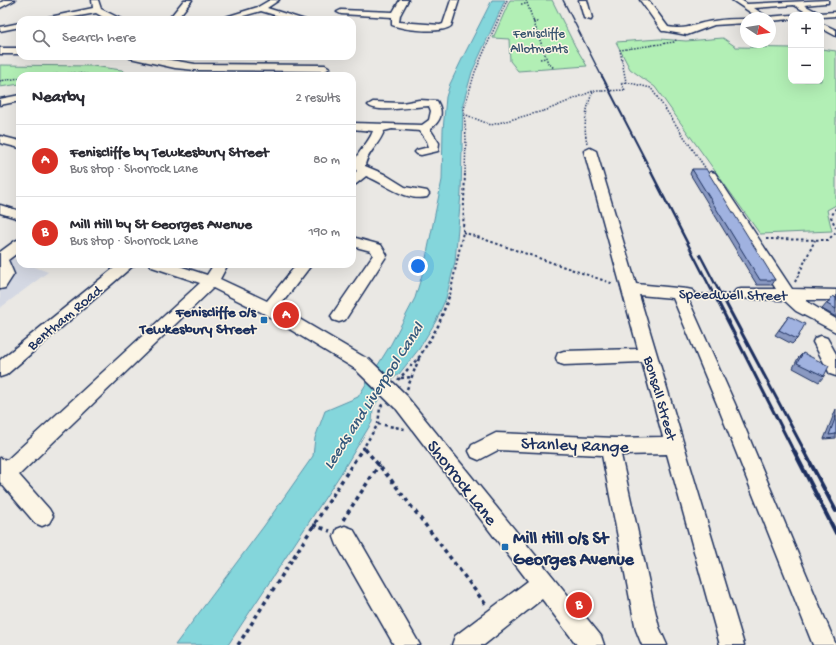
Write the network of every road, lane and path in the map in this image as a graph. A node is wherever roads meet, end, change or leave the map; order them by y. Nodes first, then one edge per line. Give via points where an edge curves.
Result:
1 (11, 0) edge
2 (96, 0) edge
3 (188, 0) edge
4 (274, 0) edge
5 (404, 0) edge
6 (456, 0) edge
7 (507, 0) edge
8 (526, 0) edge
9 (583, 0) edge
10 (644, 0) edge
11 (736, 0) edge
12 (763, 0) edge
13 (822, 0) edge
14 (794, 2) edge
15 (521, 4) dead end
16 (527, 4) junction
17 (771, 4) junction
18 (0, 6) edge
19 (746, 6) junction
20 (261, 9) junction
21 (97, 10) junction
22 (755, 12) edge
23 (812, 12) edge
24 (836, 14) edge
25 (396, 15) junction
26 (824, 15) edge
27 (66, 16) edge
28 (108, 16) edge
29 (175, 16) edge
30 (235, 16) edge
31 (286, 16) edge
32 (339, 16) edge
33 (788, 17) edge
34 (588, 18) dead end
35 (776, 18) edge
36 (740, 21) edge
37 (533, 22) junction
38 (539, 22) dead end
39 (16, 26) edge
40 (824, 27) edge
41 (0, 29) edge
42 (687, 32) junction
43 (836, 33) edge
44 (0, 51) edge
45 (16, 51) edge
46 (546, 58) junction
47 (540, 59) dead end
48 (151, 60) edge
49 (247, 60) edge
50 (328, 60) edge
51 (242, 68) junction
52 (554, 68) dead end
53 (323, 72) edge
54 (16, 79) edge
55 (0, 81) edge
56 (626, 82) junction
57 (593, 91) junction
58 (16, 99) edge
59 (0, 102) edge
60 (373, 105) dead end
61 (464, 114) junction
62 (356, 126) edge
63 (379, 128) junction
64 (424, 128) junction
65 (0, 140) edge
66 (16, 144) edge
67 (590, 151) joint
68 (421, 152) dead end
69 (364, 171) junction
70 (711, 176) joint
71 (356, 178) edge
72 (423, 194) dead end
73 (836, 208) edge
74 (0, 209) edge
75 (16, 214) edge
76 (836, 228) edge
77 (463, 232) junction
78 (836, 232) edge
79 (752, 239) junction
80 (815, 240) junction
81 (356, 242) edge
82 (16, 247) edge
83 (123, 268) edge
84 (169, 268) edge
85 (218, 268) edge
86 (302, 268) edge
87 (210, 281) junction
88 (0, 284) edge
89 (630, 289) junction
90 (683, 294) junction
91 (741, 294) joint
92 (788, 295) junction
93 (836, 295) edge
94 (270, 309) junction
95 (339, 316) dead end
96 (836, 326) edge
97 (821, 342) dead end
98 (648, 355) junction
99 (420, 356) junction
100 (564, 358) dead end
101 (836, 369) edge
102 (0, 370) edge
103 (400, 378) junction
104 (396, 383) dead end
105 (392, 402) junction
106 (378, 424) junction
107 (424, 432) junction
108 (674, 445) junction
109 (363, 447) junction
110 (610, 447) junction
111 (479, 451) dead end
112 (379, 465) junction
113 (3, 470) edge
114 (42, 516) dead end
115 (345, 537) joint
116 (544, 584) junction
117 (497, 620) junction
118 (238, 645) edge
119 (408, 645) edge
120 (464, 645) edge
121 (592, 645) edge
122 (655, 645) edge
123 (732, 645) edge
124 (825, 645) edge

1 - 18 street
2 - 21 street
3 - 29 street
4 - 20 street
5 - 25 street
6 - 25 street via 447,26 441,28 401,26 395,24
7 - 61 path via 474,72
8 - 16 path
9 - 34 street
10 - 42 street via 665,28
11 - 19 street
12 - 17 street
13 - 14 street via 825,1
14 - 17 street
14 - 23 street
15 - 16 path
16 - 37 path
17 - 19 street
19 - 22 street
20 - 30 street
20 - 31 street
21 - 27 street
21 - 28 street
24 - 26 street
25 - 32 street via 343,9
33 - 35 street
36 - 42 street via 697,26
37 - 38 path
37 - 46 path
39 - 41 street
40 - 43 street
42 - 56 path via 674,42 620,50
44 - 45 street
46 - 47 path
46 - 52 path
48 - 51 street via 174,65
49 - 51 street
50 - 53 street
51 - 53 street
54 - 55 path
56 - 57 path, bridge via 621,83 625,90
56 - 70 path via 651,88
57 - 61 path via 547,110 491,125
57 - 67 path via 588,101 584,136
58 - 59 street
60 - 64 street via 433,103 436,111 434,122
61 - 77 path via 466,139
62 - 63 street
63 - 64 street
63 - 69 street via 375,141 360,159 359,167
64 - 68 street via 435,147
65 - 66 street
67 - 89 street, Bonsall Street
69 - 71 street
69 - 72 street via 401,190
70 - 79 street
73 - 76 path via 831,217
74 - 75 street
77 - 89 path
77 - 99 path via 453,288 438,326
78 - 80 path via 828,240
79 - 80 path
79 - 92 street
80 - 92 path
81 - 95 street via 376,248 380,255
82 - 88 street via 0,259 7,274
83 - 102 street, Bentham Road
84 - 87 street
85 - 87 street
86 - 94 street
87 - 94 street
87 - 113 street
89 - 90 street, Speedwell Street
89 - 98 street, Bonsall Street
90 - 91 path, Speedwell Street, bridge
90 - 124 street
91 - 92 street, Speedwell Street
92 - 93 street, Speedwell Street
92 - 96 street via 802,307
94 - 105 street, bridge via 363,365
97 - 101 street
98 - 100 street
98 - 108 street, Bonsall Street
99 - 103 path
99 - 103 path via 412,377
103 - 104 path
105 - 106 path via 380,408
105 - 107 street, Shorrock Lane
106 - 107 path
106 - 109 path
107 - 116 street, Shorrock Lane
108 - 110 street, Stanley Range
108 - 123 street, Bonsall Street
109 - 112 path
109 - 118 path
110 - 111 street, Stanley Range via 496,440
110 - 122 street via 642,606
112 - 115 path via 342,521
112 - 117 path
113 - 114 street
115 - 119 street
116 - 117 street
116 - 121 street, Shorrock Lane
117 - 120 street

